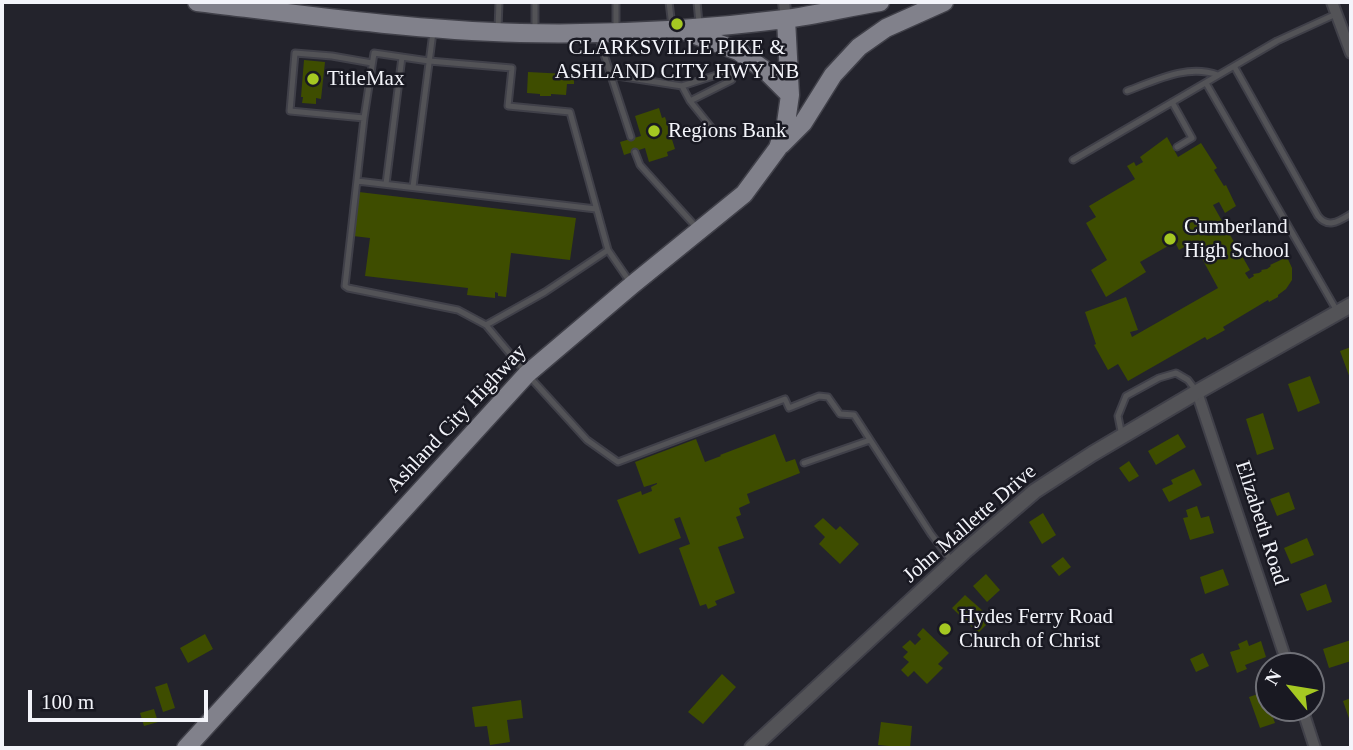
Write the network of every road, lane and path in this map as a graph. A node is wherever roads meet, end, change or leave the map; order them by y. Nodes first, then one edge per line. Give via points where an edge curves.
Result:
1 (208, 2) edge
2 (499, 2) edge
3 (535, 2) edge
4 (616, 2) edge
5 (669, 2) edge
6 (880, 2) edge
7 (944, 2) edge
8 (1332, 2) edge
9 (698, 9) edge
10 (785, 10) edge
11 (1336, 14) junction
12 (434, 29) junction
13 (675, 29) junction
14 (498, 32) junction
15 (616, 32) junction
16 (536, 33) junction
17 (597, 33) junction
18 (1351, 53) edge
19 (402, 58) junction
20 (429, 61) junction
21 (372, 63) junction
22 (1234, 66) junction
23 (611, 75) junction
24 (1219, 75) junction
25 (1206, 83) junction
26 (681, 86) junction
27 (1127, 91) dead end
28 (790, 95) junction
29 (690, 101) junction
30 (1172, 102) junction
31 (364, 118) junction
32 (715, 132) dead end
33 (631, 137) dead end
34 (1177, 147) dead end
35 (778, 148) junction
36 (635, 152) dead end
37 (1073, 160) dead end
38 (357, 181) junction
39 (386, 184) junction
40 (413, 187) junction
41 (596, 209) junction
42 (1351, 214) edge
43 (700, 231) junction
44 (608, 250) junction
45 (632, 285) junction
46 (1345, 309) edge
47 (486, 326) junction
48 (527, 374) junction
49 (1197, 392) junction
50 (1122, 436) junction
51 (870, 440) junction
52 (804, 463) dead end
53 (953, 562) junction
54 (1283, 652) edge
55 (1307, 722) edge
56 (191, 746) edge
57 (752, 748) edge
58 (1315, 748) edge

1 - 12 main road
2 - 14 lane
3 - 16 lane
4 - 15 lane
5 - 13 lane
6 - 10 main road
7 - 35 main road via 886,28 859,47 833,75 803,123
8 - 11 street
9 - 10 main road
9 - 13 main road
10 - 28 main road, Ashland City Highway
11 - 18 street
11 - 22 lane
12 - 14 main road
12 - 20 lane
13 - 15 main road
13 - 28 main road via 738,51
14 - 16 main road
15 - 17 main road
16 - 17 main road
17 - 23 lane
19 - 20 lane
19 - 21 lane via 374,53
19 - 39 lane
20 - 40 lane
20 - 41 lane via 512,68 508,106 570,112
21 - 31 lane
21 - 31 lane via 295,53 290,111
22 - 24 lane
22 - 42 lane via 1318,216 1330,224
23 - 26 lane
23 - 33 lane
24 - 25 lane
24 - 27 lane via 1187,71
25 - 30 lane
25 - 46 lane
26 - 29 lane
26 - 29 lane via 729,71 732,75 732,80
28 - 35 main road, Ashland City Highway
29 - 32 lane
30 - 34 lane via 1192,138
30 - 37 lane
31 - 38 lane
35 - 43 main road, Ashland City Highway via 744,194
36 - 43 lane via 640,165
38 - 39 lane
38 - 47 lane via 345,286 458,310
39 - 40 lane
40 - 41 lane
41 - 44 lane
43 - 45 main road, Ashland City Highway
44 - 45 lane
44 - 47 lane
45 - 48 main road, Ashland City Highway
46 - 49 street, John Mallette Drive
47 - 48 lane
48 - 51 lane via 587,440 618,462 785,399 789,408 819,396 828,397 840,414 854,415
48 - 56 main road, Ashland City Highway
49 - 50 street, John Mallette Drive
49 - 50 lane via 1176,373 1126,396 1118,416
49 - 54 street, Elizabeth Road
50 - 53 street, John Mallette Drive via 1035,491
51 - 52 lane
51 - 53 lane
53 - 57 street, John Mallette Drive
55 - 58 street

